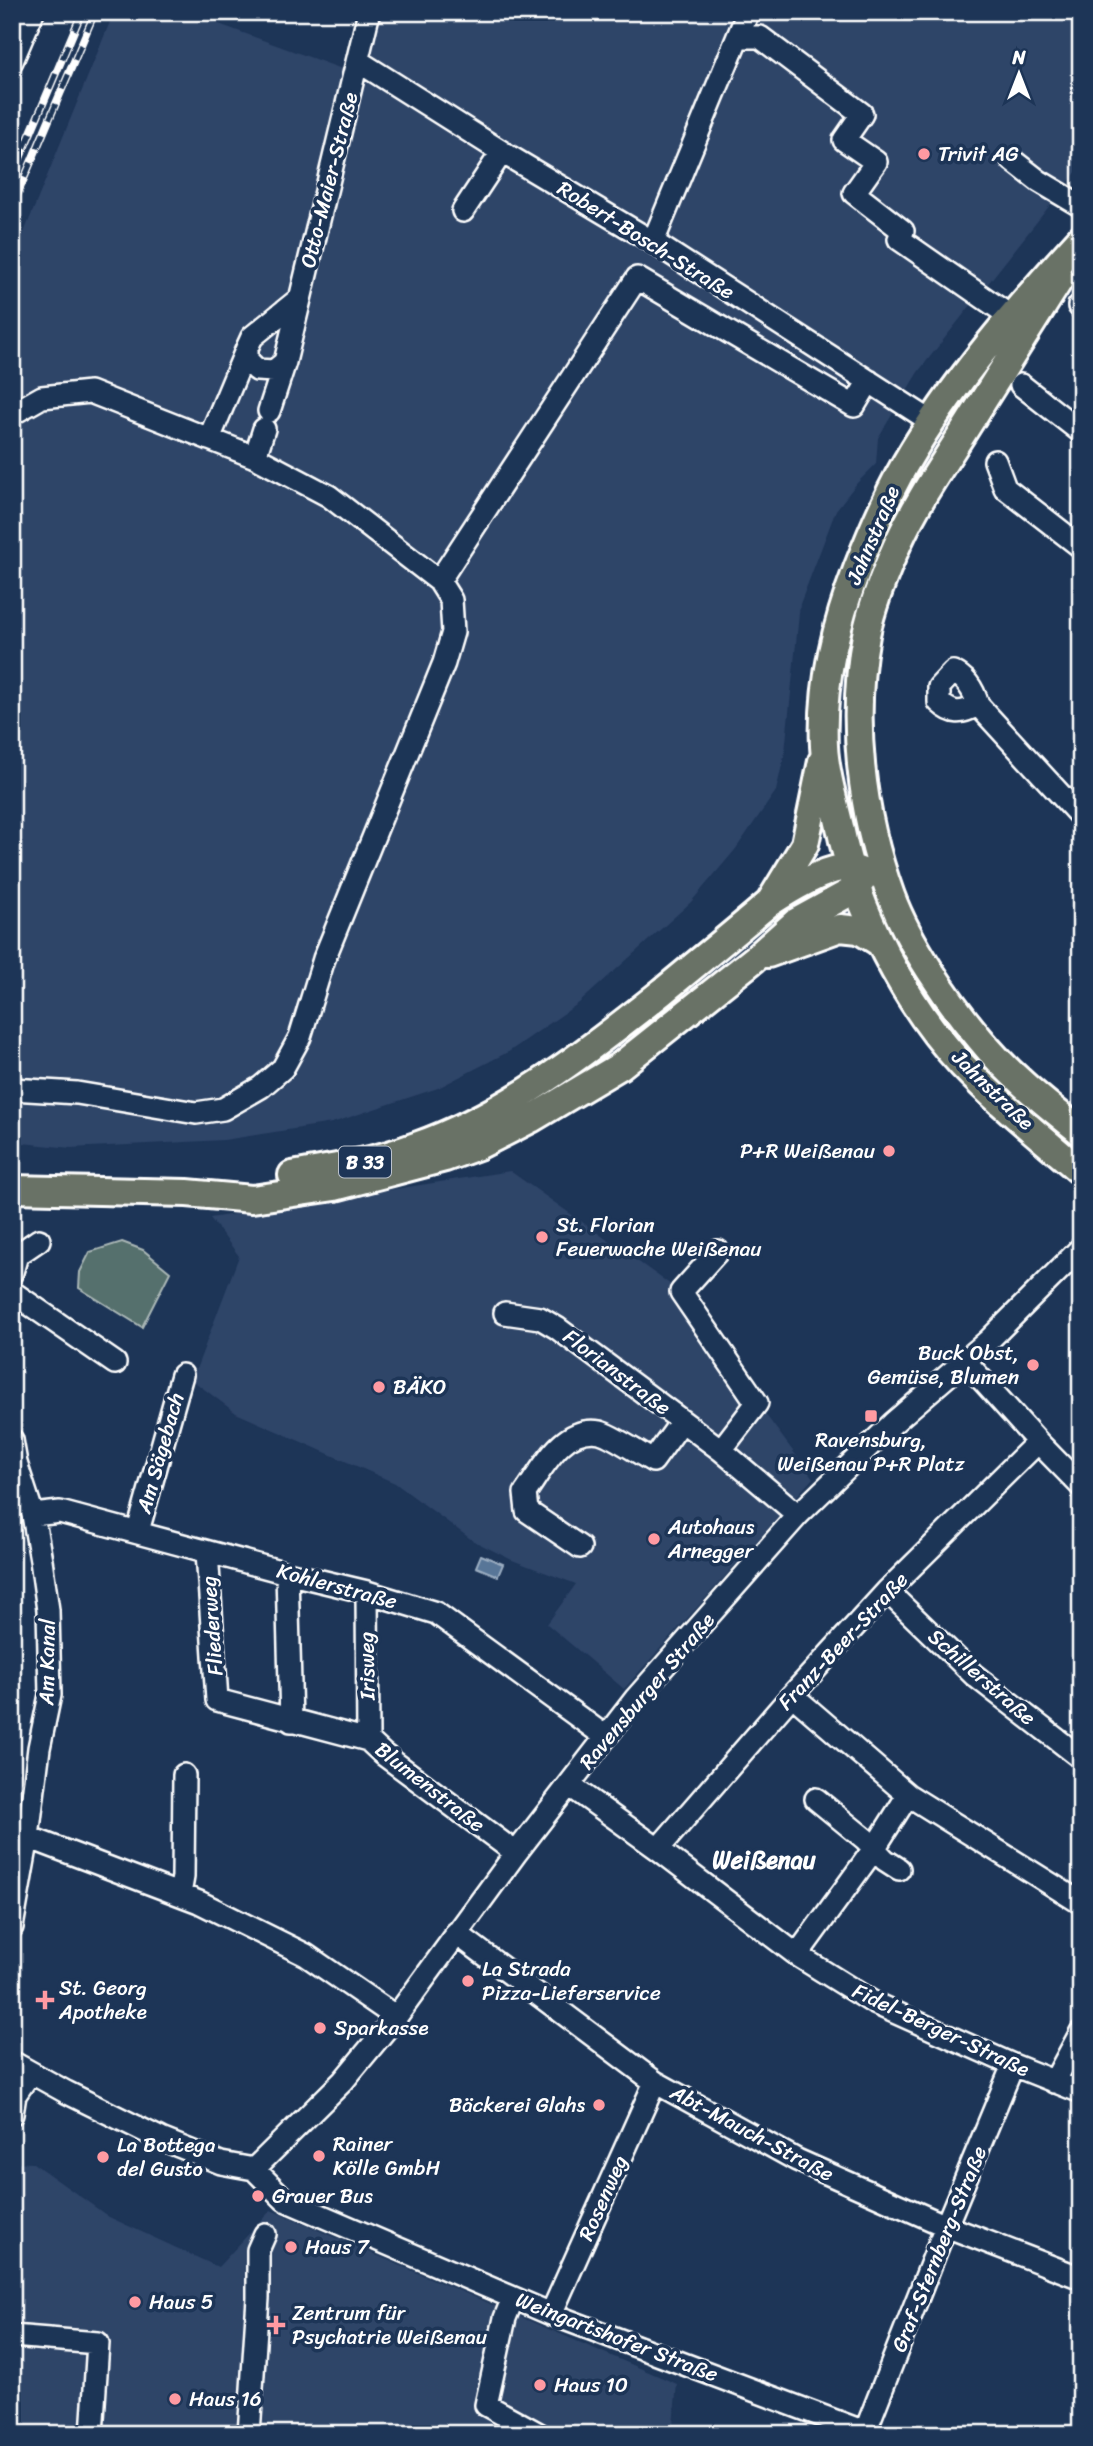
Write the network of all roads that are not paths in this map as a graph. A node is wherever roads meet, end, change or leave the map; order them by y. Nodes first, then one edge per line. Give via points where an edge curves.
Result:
1 (33, 12) edge
2 (369, 12) edge
3 (748, 12) edge
4 (738, 37) junction
5 (12, 61) edge
6 (358, 61) junction
7 (502, 152) junction
8 (1012, 160) dead end
9 (1081, 206) edge
10 (463, 211) dead end
11 (1081, 238) edge
12 (653, 242) junction
13 (1081, 246) edge
14 (683, 261) junction
15 (664, 294) junction
16 (299, 299) junction
17 (1010, 316) junction
18 (247, 348) junction
19 (285, 362) junction
20 (869, 381) junction
21 (1021, 385) dead end
22 (12, 414) edge
23 (932, 422) junction
24 (1081, 432) edge
25 (959, 438) junction
26 (209, 439) junction
27 (255, 457) junction
28 (995, 461) dead end
29 (1081, 547) edge
30 (439, 581) junction
31 (978, 705) dead end
32 (824, 748) junction
33 (1081, 817) edge
34 (876, 844) junction
35 (857, 877) junction
36 (891, 896) junction
37 (768, 904) junction
38 (880, 943) junction
39 (757, 957) junction
40 (12, 1090) edge
41 (1081, 1132) edge
42 (1081, 1172) edge
43 (12, 1189) edge
44 (194, 1193) junction
45 (39, 1240) dead end
46 (1081, 1248) edge
47 (718, 1251) dead end
48 (12, 1272) edge
49 (12, 1292) edge
50 (505, 1312) dead end
51 (965, 1361) junction
52 (115, 1363) dead end
53 (182, 1375) dead end
54 (682, 1421) junction
55 (12, 1440) edge
56 (1038, 1442) junction
57 (721, 1450) junction
58 (1081, 1486) edge
59 (33, 1515) junction
60 (798, 1515) junction
61 (138, 1531) junction
62 (580, 1547) dead end
63 (208, 1552) junction
64 (287, 1573) junction
65 (887, 1591) junction
66 (367, 1592) junction
67 (792, 1695) junction
68 (217, 1700) joint
69 (291, 1721) junction
70 (606, 1737) junction
71 (368, 1740) junction
72 (1081, 1758) edge
73 (184, 1775) dead end
74 (569, 1785) junction
75 (908, 1795) junction
76 (816, 1799) dead end
77 (28, 1837) junction
78 (658, 1849) junction
79 (874, 1849) junction
80 (516, 1853) junction
81 (899, 1869) dead end
82 (180, 1894) junction
83 (1081, 1903) edge
84 (12, 1927) edge
85 (456, 1933) junction
86 (797, 1955) junction
87 (396, 2017) junction
88 (1081, 2032) edge
89 (1013, 2065) junction
90 (21, 2067) edge
91 (655, 2082) junction
92 (1054, 2082) junction
93 (1081, 2092) edge
94 (13, 2102) edge
95 (254, 2169) junction
96 (946, 2226) junction
97 (265, 2234) dead end
98 (1081, 2278) edge
99 (513, 2298) junction
100 (551, 2314) junction
101 (12, 2336) edge
102 (867, 2433) edge
103 (92, 2434) edge
104 (249, 2434) edge
105 (539, 2434) edge

1 - 5 street
2 - 6 street, Otto-Maier-Straße
3 - 4 street
4 - 12 street
4 - 17 street via 760,37 862,114 844,140 876,162 854,193 903,232 899,239
6 - 7 street, Robert-Bosch-Straße
6 - 16 street, Otto-Maier-Straße
7 - 10 street
7 - 12 street, Robert-Bosch-Straße
8 - 9 street
11 - 17 main road, Jahnstraße
12 - 14 street, Robert-Bosch-Straße
13 - 25 main road, Jahnstraße
14 - 15 street
14 - 20 street, Robert-Bosch-Straße
15 - 20 street via 854,406
15 - 30 street via 637,278
16 - 18 street via 252,337
16 - 19 street, Otto-Maier-Straße
17 - 23 main road, Jahnstraße
18 - 19 street via 247,360 257,370 274,371
18 - 26 street
19 - 27 street, Otto-Maier-Straße
20 - 23 street, Robert-Bosch-Straße
21 - 24 street
22 - 26 street via 42,397 90,391
23 - 25 main road
23 - 32 main road, Jahnstraße via 874,523 849,590 828,665
25 - 34 main road, Jahnstraße via 899,540 866,633 860,751
26 - 27 street
27 - 30 street via 329,496
28 - 29 street via 1005,488
30 - 40 street via 451,600 453,632 444,663 324,959 300,1037 283,1068 223,1109 196,1114 77,1093
31 - 33 street
32 - 35 main road, Jahnstraße
32 - 37 main road, B 33 via 805,844
34 - 35 main road, Jahnstraße
34 - 36 main road, Jahnstraße
35 - 36 main road
35 - 37 main road, B 33 via 819,875
35 - 38 main road, Jahnstraße
35 - 39 main road, B 33
36 - 41 main road, Jahnstraße via 938,982 980,1039 1022,1083
37 - 44 main road, B 33 via 603,1039 519,1096 467,1123 417,1146 360,1163
38 - 39 main road, B 33 via 859,930 840,928
38 - 42 main road, Jahnstraße via 912,1000 961,1063
39 - 44 main road, B 33 via 620,1066 478,1146 413,1168 335,1186 252,1199
43 - 44 main road, B 33
45 - 48 street via 17,1255
46 - 51 street, Ravensburger Straße
47 - 57 street via 681,1292 757,1403
49 - 52 street
50 - 54 street, Florianstraße via 540,1318 557,1328
51 - 56 street
51 - 60 street, Ravensburger Straße
53 - 61 street, Am Sägebach
54 - 57 street, Florianstraße
54 - 62 street via 653,1461 600,1432 574,1434 563,1441 525,1493 527,1511
55 - 59 street, Am Kanal
56 - 58 street
56 - 65 street, Franz-Beer-Straße
57 - 60 street, Florianstraße
59 - 61 street, Kohlerstraße via 60,1512
59 - 77 street, Am Kanal via 48,1610 51,1695
60 - 70 street, Ravensburger Straße
61 - 63 street, Kohlerstraße
63 - 64 street, Kohlerstraße
63 - 68 street, Fliederweg
64 - 66 street, Kohlerstraße
64 - 69 street
65 - 67 street, Franz-Beer-Straße
65 - 72 street, Schillerstraße via 974,1675
66 - 70 street, Kohlerstraße via 436,1613
66 - 71 street, Irisweg
67 - 75 street
67 - 78 street, Franz-Beer-Straße
68 - 69 street, Blumenstraße
69 - 71 street, Blumenstraße
70 - 74 street, Ravensburger Straße
71 - 80 street, Blumenstraße
73 - 82 street
74 - 78 street, Fidel-Berger-Straße
74 - 80 street, Ravensburger Straße
75 - 79 street
75 - 83 street
76 - 79 street
77 - 82 street
77 - 84 street, Am Kanal
78 - 86 street, Fidel-Berger-Straße
79 - 81 street
79 - 86 street
80 - 85 street, Ravensburger Straße
82 - 87 street via 306,1955
85 - 87 street, Ravensburger Straße
85 - 91 street, Abt-Mauch-Straße
86 - 89 street, Fidel-Berger-Straße via 874,2003
87 - 95 street, Ravensburger Straße via 343,2081
88 - 92 street
89 - 92 street, Fidel-Berger-Straße
89 - 96 street, Graf-Sternberg-Straße
90 - 94 street
90 - 95 street via 161,2139 221,2163
91 - 96 street, Abt-Mauch-Straße via 797,2160
91 - 100 street, Rosenweg
92 - 93 street, Fidel-Berger-Straße
95 - 99 street, Weingartshofer Straße via 285,2200
96 - 98 street, Abt-Mauch-Straße
96 - 102 street, Graf-Sternberg-Straße
97 - 104 street via 258,2250
99 - 100 street, Weingartshofer Straße
99 - 105 street via 486,2405
100 - 102 street, Weingartshofer Straße
101 - 103 street via 98,2343

